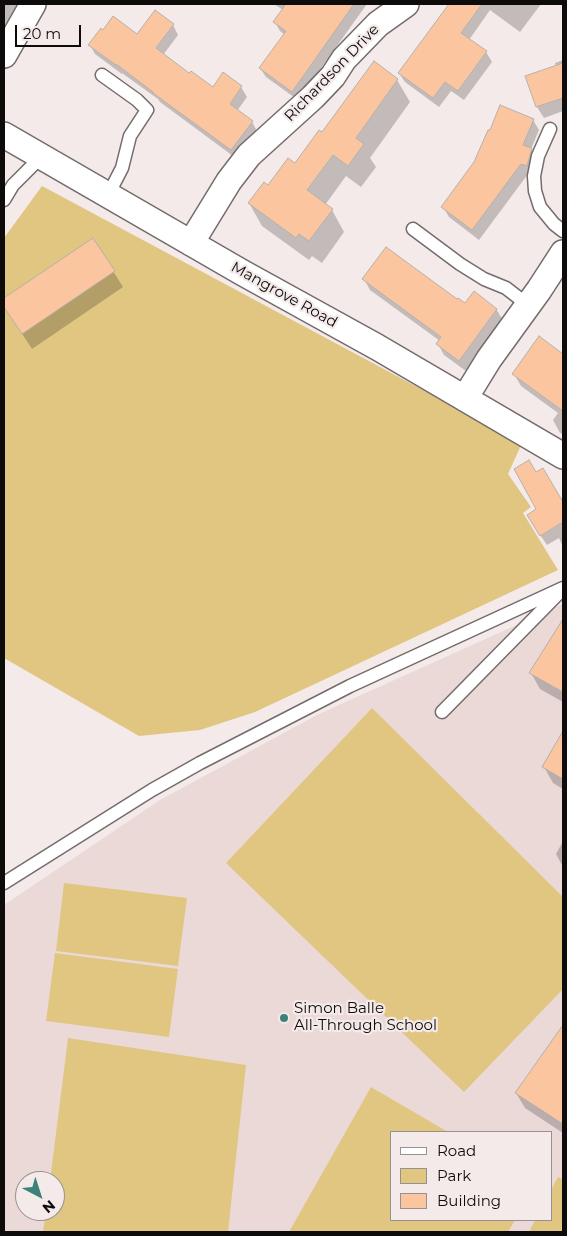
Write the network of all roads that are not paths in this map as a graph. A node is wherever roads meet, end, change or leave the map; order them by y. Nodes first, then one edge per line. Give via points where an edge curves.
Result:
1 (33, 4) edge
2 (404, 4) edge
3 (4, 54) edge
4 (102, 75) dead end
5 (550, 129) dead end
6 (4, 134) edge
7 (42, 156) junction
8 (108, 195) junction
9 (4, 200) edge
10 (413, 229) dead end
11 (563, 231) edge
12 (191, 243) junction
13 (563, 253) edge
14 (528, 305) junction
15 (465, 398) junction
16 (563, 456) edge
17 (563, 588) edge
18 (442, 712) dead end
19 (4, 882) edge

1 - 3 street
2 - 12 street, Richardson Drive via 378,24 313,97 249,155
4 - 8 lane via 147,110 130,136 122,168
5 - 11 lane via 538,156 535,191 540,207
6 - 7 street, Mangrove Road
7 - 8 street, Mangrove Road
7 - 9 lane via 13,185
8 - 12 street, Mangrove Road
10 - 14 lane via 460,264 506,288
12 - 15 street, Mangrove Road
13 - 14 street
14 - 15 street
15 - 16 street, Mangrove Road
17 - 18 lane
17 - 19 lane via 350,686 200,763

